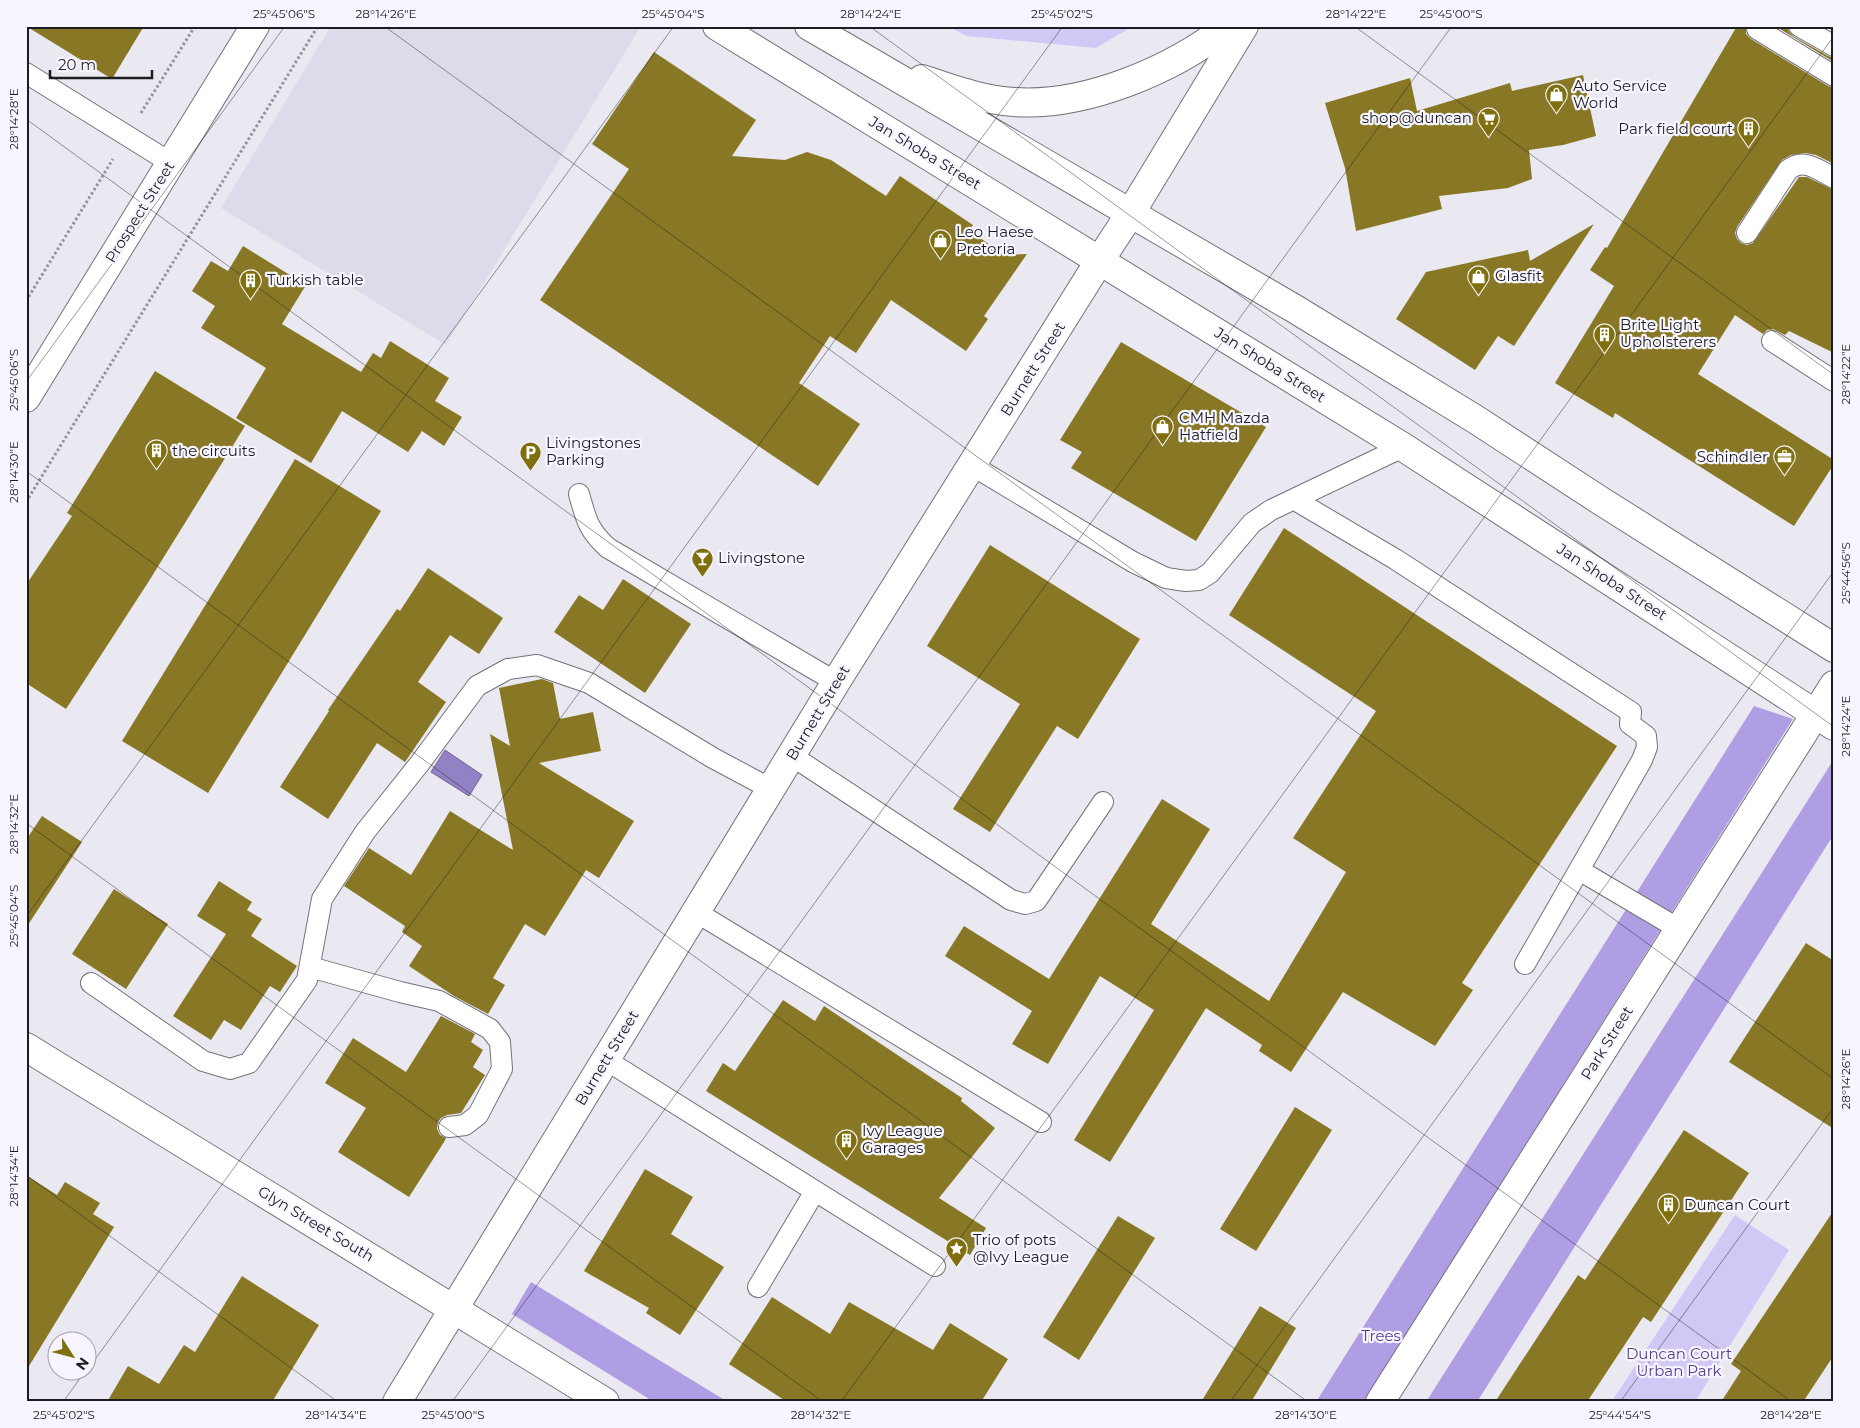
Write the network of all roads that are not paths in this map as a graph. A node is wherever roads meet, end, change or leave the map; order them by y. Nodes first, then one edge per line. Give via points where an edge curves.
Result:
1 (255, 26) edge
2 (717, 26) edge
3 (809, 26) edge
4 (1228, 26) edge
5 (1244, 26) edge
6 (1799, 26) edge
7 (1757, 29) dead end
8 (1834, 46) edge
9 (864, 59) junction
10 (26, 73) edge
11 (1834, 76) edge
12 (171, 162) junction
13 (1834, 178) edge
14 (1130, 214) junction
15 (1747, 233) dead end
16 (1100, 260) junction
17 (1772, 341) dead end
18 (1834, 381) edge
19 (26, 398) edge
20 (1402, 447) junction
21 (973, 466) junction
22 (579, 494) dead end
23 (1296, 500) junction
24 (1834, 648) edge
25 (836, 682) junction
26 (1834, 685) edge
27 (1825, 720) edge
28 (792, 756) junction
29 (771, 789) junction
30 (1104, 802) dead end
31 (1580, 870) junction
32 (696, 912) junction
33 (1679, 930) junction
34 (1525, 964) dead end
35 (310, 967) junction
36 (91, 983) dead end
37 (26, 1047) edge
38 (606, 1060) junction
39 (1041, 1122) dead end
40 (449, 1127) dead end
41 (815, 1191) junction
42 (936, 1266) dead end
43 (758, 1287) dead end
44 (454, 1308) junction
45 (397, 1402) edge
46 (605, 1402) edge
47 (1380, 1402) edge

1 - 12 street, Prospect Street
2 - 16 street, Jan Shoba Street
3 - 9 street
4 - 9 street via 1169,64 1131,80 1065,100 992,100
5 - 14 street, Burnett Street
6 - 8 lane
7 - 11 lane
9 - 14 street
10 - 12 lane
12 - 19 street, Prospect Street
13 - 15 lane via 1805,164 1796,164 1788,170
14 - 16 street, Burnett Street
14 - 24 street via 1295,309 1475,419
16 - 20 street, Jan Shoba Street
16 - 21 street, Burnett Street
17 - 18 lane
20 - 23 lane
20 - 27 street, Jan Shoba Street
21 - 23 lane via 1133,562 1166,578 1186,582 1199,580 1210,573 1252,523 1271,510
21 - 25 street, Burnett Street
22 - 25 lane via 586,520 595,536 608,548
23 - 31 lane via 1395,559 1631,712 1630,724 1646,736 1642,760
25 - 28 street, Burnett Street
26 - 27 street, Park Street
27 - 33 street, Park Street
28 - 29 street, Burnett Street
28 - 30 lane via 1011,900 1025,904 1036,901
29 - 32 street, Burnett Street
29 - 35 lane via 712,758 589,683 537,665 508,669 477,686 365,832 322,898
31 - 33 lane
31 - 34 lane
32 - 38 street, Burnett Street
32 - 39 lane
33 - 47 street, Park Street
35 - 36 lane via 307,980 249,1063 230,1069 203,1061
35 - 40 lane via 439,1001 490,1029 500,1042 502,1069 478,1115 465,1124
37 - 44 street, Glyn Street South
38 - 41 lane
38 - 44 street, Burnett Street
41 - 42 lane
41 - 43 lane
44 - 45 street, Burnett Street
44 - 46 street, Glyn Street South

